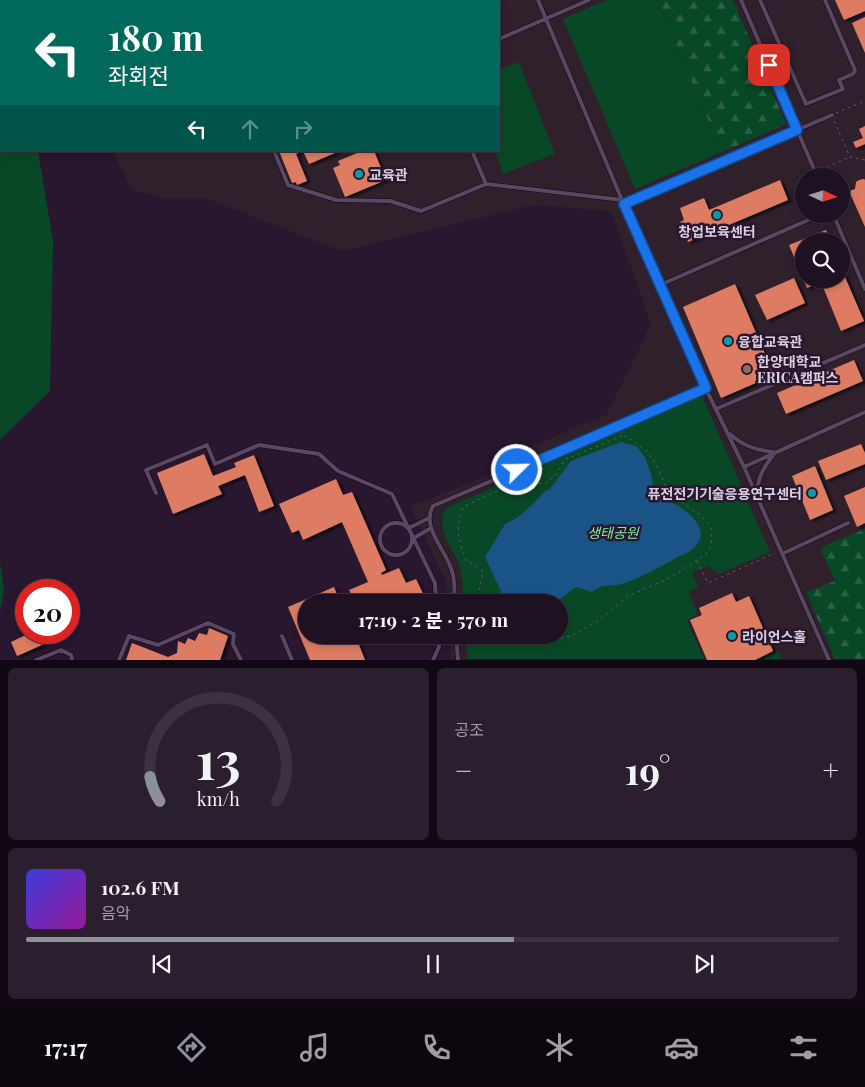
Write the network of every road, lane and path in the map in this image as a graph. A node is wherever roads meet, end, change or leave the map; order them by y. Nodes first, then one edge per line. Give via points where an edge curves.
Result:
1 (538, 0) edge
2 (589, 0) edge
3 (740, 0) edge
4 (760, 0) edge
5 (824, 0) edge
6 (546, 18) junction
7 (500, 39) edge
8 (865, 101) edge
9 (832, 115) junction
10 (797, 130) junction
11 (274, 152) edge
12 (472, 152) edge
13 (850, 157) junction
14 (865, 160) edge
15 (813, 168) edge
16 (828, 168) edge
17 (486, 184) junction
18 (623, 202) junction
19 (801, 223) edge
20 (837, 223) edge
21 (660, 285) junction
22 (865, 289) edge
23 (865, 345) edge
24 (706, 388) junction
25 (716, 409) junction
26 (865, 412) edge
27 (727, 432) junction
28 (775, 452) junction
29 (744, 467) junction
30 (156, 493) dead end
31 (758, 499) junction
32 (429, 518) junction
33 (848, 523) dead end
34 (432, 528) junction
35 (410, 529) junction
36 (414, 538) junction
37 (781, 552) junction
38 (697, 560) junction
39 (436, 594) edge
40 (454, 594) edge
41 (482, 594) edge
42 (282, 636) dead end
43 (568, 637) edge
44 (439, 644) edge
45 (457, 644) edge
46 (36, 660) edge
47 (72, 660) edge
48 (119, 660) edge
49 (240, 660) edge
50 (292, 660) edge
51 (433, 660) edge
52 (458, 660) edge
53 (829, 660) edge

1 - 6 lane
2 - 6 lane
3 - 10 lane
4 - 5 lane via 806,104 843,89 839,80 855,70
6 - 7 lane
6 - 18 lane
8 - 9 path
9 - 10 lane
9 - 13 path
10 - 15 lane
10 - 18 lane
11 - 17 lane via 288,185 336,200 390,201 421,211
12 - 17 lane
13 - 14 path
13 - 16 path
17 - 18 lane
18 - 21 lane
19 - 21 lane
20 - 22 lane
21 - 24 lane
23 - 25 lane
24 - 25 lane
24 - 32 lane via 433,506
25 - 27 lane
26 - 28 lane
27 - 28 lane via 752,449
27 - 29 lane
28 - 29 lane
28 - 31 lane via 758,481
29 - 31 lane
30 - 35 lane via 146,470 207,445 215,464 259,445 319,454 338,471 392,494
31 - 37 lane
32 - 34 lane
32 - 35 lane
33 - 37 lane
34 - 36 lane
34 - 40 lane via 453,574
35 - 35 lane via 398,522 388,525 380,538 383,548 392,555 402,554 412,542
35 - 36 lane
36 - 39 lane via 435,583
37 - 38 path via 708,583
37 - 53 lane
38 - 41 path via 711,546 710,526 667,490 650,453 622,435 564,460 557,474 548,482 532,486 510,485 463,507 457,534 466,560 482,570 479,588
38 - 43 path via 670,578 628,596 600,620
42 - 50 lane
44 - 51 lane
45 - 52 lane
46 - 47 lane via 61,650
48 - 49 lane via 129,636 158,645 208,624 234,634 233,644

